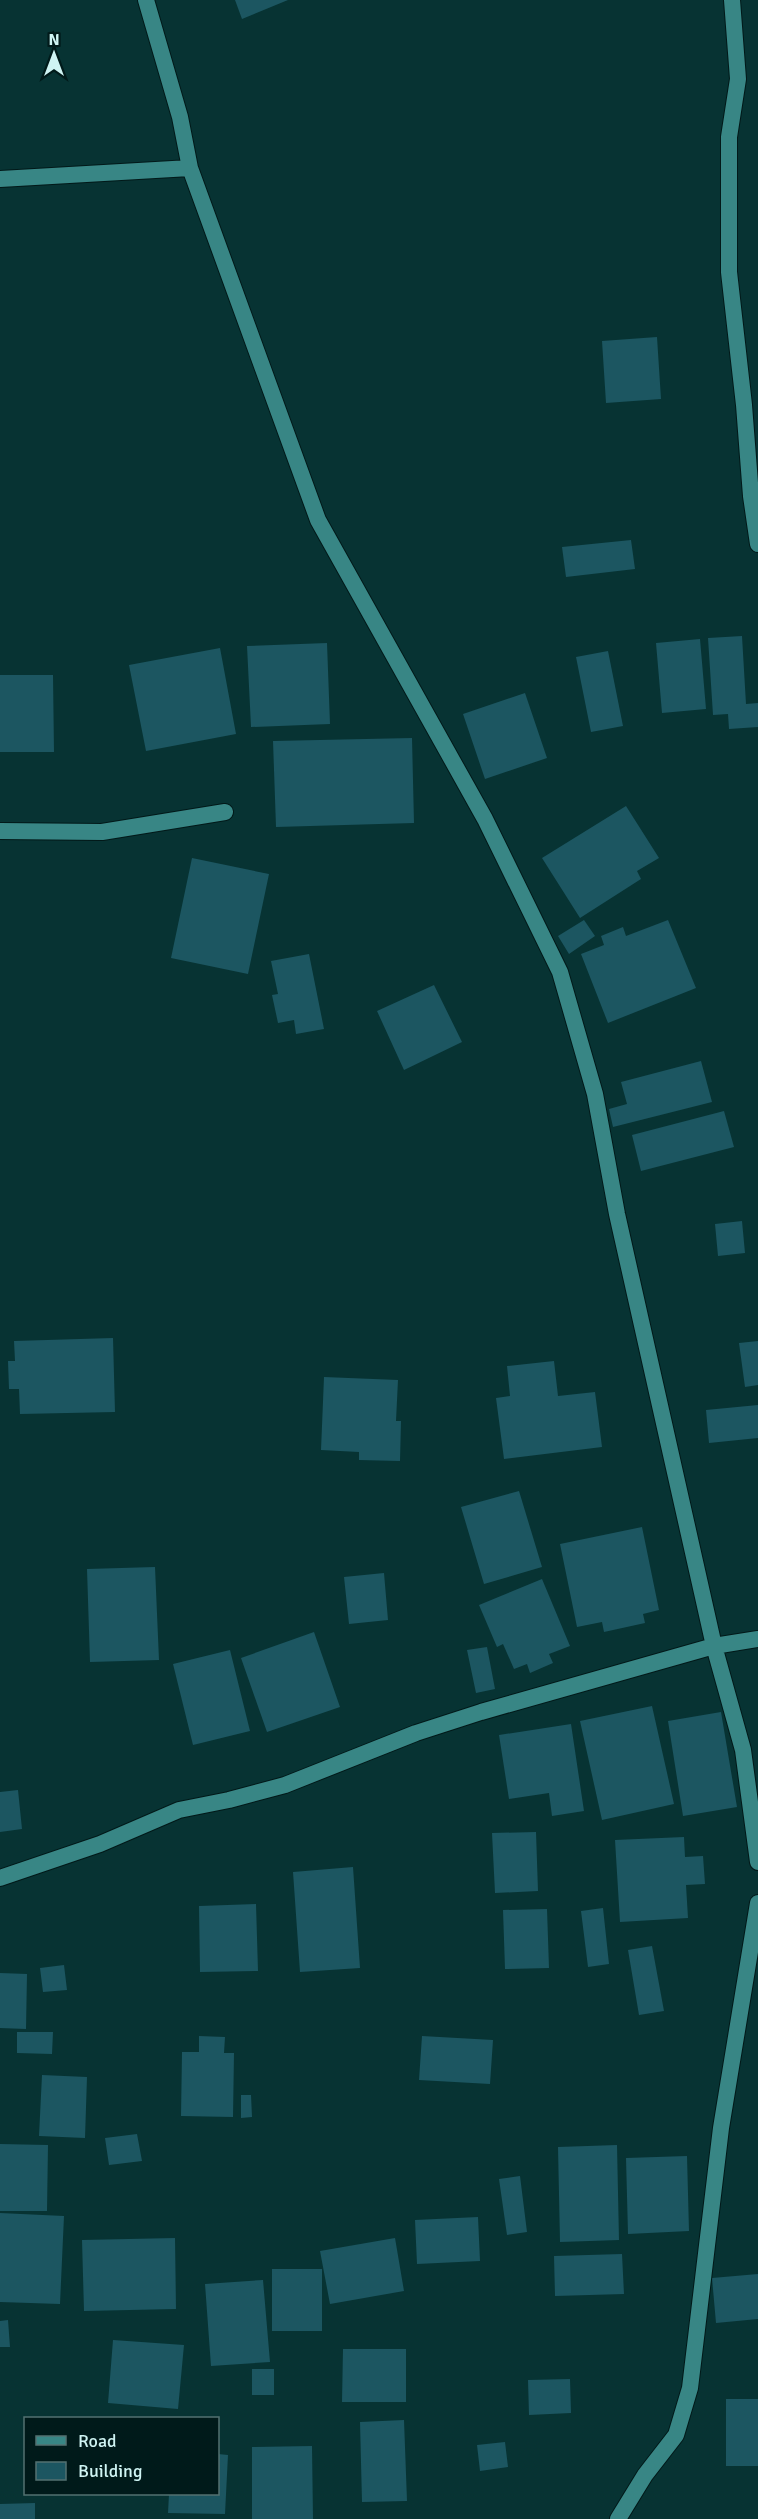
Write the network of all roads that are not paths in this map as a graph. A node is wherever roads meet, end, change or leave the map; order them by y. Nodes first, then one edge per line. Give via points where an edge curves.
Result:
1 (146, 0) edge
2 (732, 0) edge
3 (190, 168) junction
4 (0, 178) edge
5 (758, 544) edge
6 (225, 812) dead end
7 (0, 831) edge
8 (758, 1639) edge
9 (714, 1646) junction
10 (758, 1862) edge
11 (0, 1878) edge
12 (758, 1903) edge
13 (618, 2519) edge

1 - 3 street via 180,117
2 - 5 street via 738,80 729,137 729,272
3 - 4 street
3 - 9 street via 318,520 485,819 560,972 595,1094 617,1214
6 - 7 street via 102,832
8 - 9 street
9 - 10 street via 743,1750
9 - 11 street via 480,1712 285,1785 179,1810 100,1844
12 - 13 street via 721,2128 690,2388 676,2435

